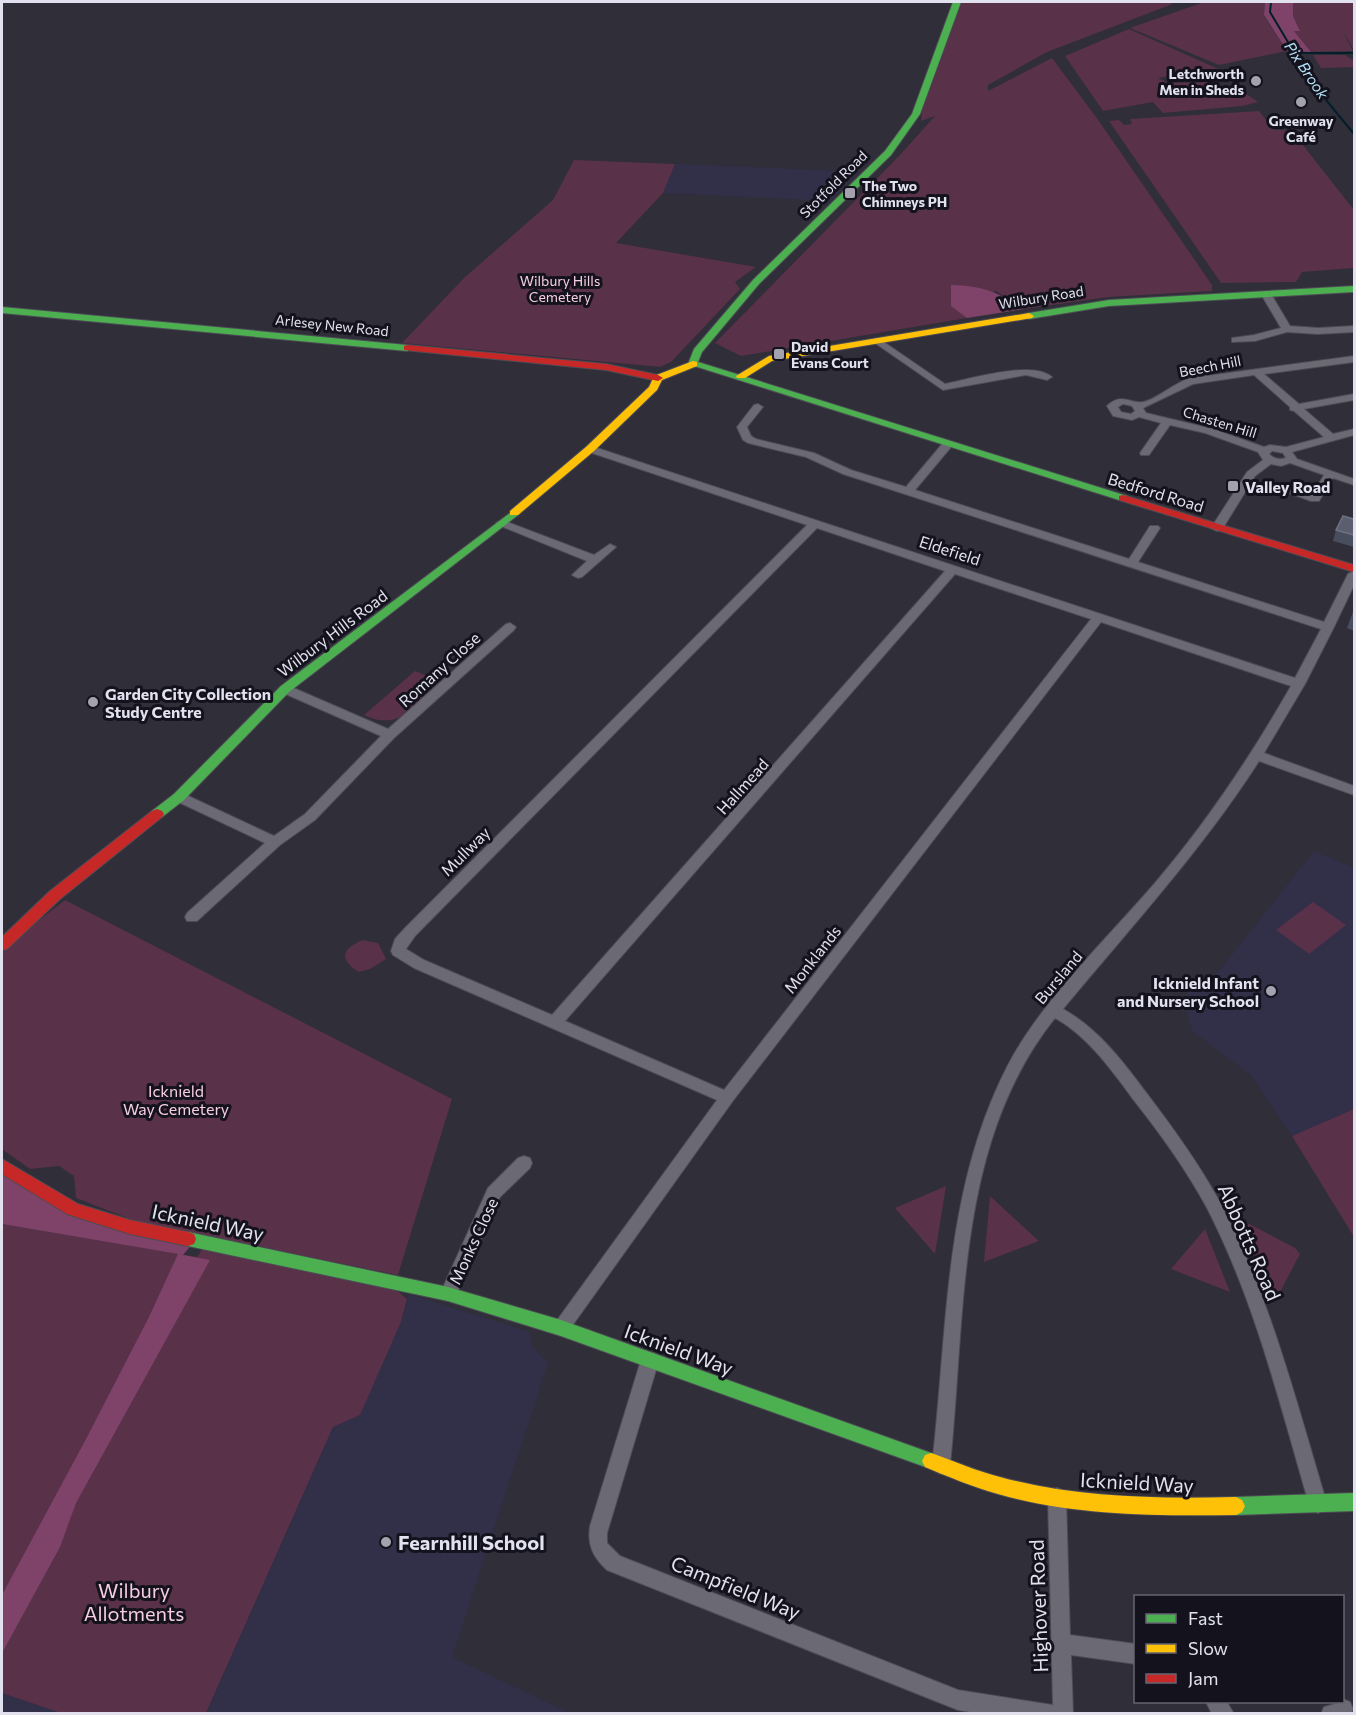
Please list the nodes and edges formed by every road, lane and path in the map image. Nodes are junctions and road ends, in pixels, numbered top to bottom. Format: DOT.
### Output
graph roads {
  1 [pos="957,2"];
  2 [pos="1354,289"];
  3 [pos="1266,294"];
  4 [pos="2,310"];
  5 [pos="1287,329"];
  6 [pos="1354,329"];
  7 [pos="1235,340"];
  8 [pos="878,341"];
  9 [pos="1354,359"];
  10 [pos="693,364"];
  11 [pos="1255,371"];
  12 [pos="741,376"];
  13 [pos="1047,377"];
  14 [pos="658,378"];
  15 [pos="1354,397"];
  16 [pos="758,407"];
  17 [pos="1294,408"];
  18 [pos="1139,410"];
  19 [pos="1167,422"];
  20 [pos="1354,432"];
  21 [pos="1330,437"];
  22 [pos="947,445"];
  23 [pos="590,449"];
  24 [pos="1145,453"];
  25 [pos="1289,455"];
  26 [pos="1267,456"];
  27 [pos="1330,474"];
  28 [pos="1354,482"];
  29 [pos="1288,491"];
  30 [pos="908,492"];
  31 [pos="502,523"];
  32 [pos="815,523"];
  33 [pos="1154,528"];
  34 [pos="1217,528"];
  35 [pos="610,547"];
  36 [pos="595,560"];
  37 [pos="1132,563"];
  38 [pos="953,569"];
  39 [pos="1354,569"];
  40 [pos="1354,574"];
  41 [pos="578,575"];
  42 [pos="1099,617"];
  43 [pos="510,627"];
  44 [pos="1328,627"];
  45 [pos="1299,684"];
  46 [pos="285,689"];
  47 [pos="390,735"];
  48 [pos="1258,756"];
  49 [pos="1354,791"];
  50 [pos="179,797"];
  51 [pos="275,842"];
  52 [pos="192,917"];
  53 [pos="2,945"];
  54 [pos="1053,1010"];
  55 [pos="554,1023"];
  56 [pos="728,1098"];
  57 [pos="524,1163"];
  58 [pos="2,1166"];
  59 [pos="448,1294"];
  60 [pos="561,1328"];
  61 [pos="650,1360"];
  62 [pos="941,1465"];
  63 [pos="1058,1497"];
  64 [pos="1354,1502"];
  65 [pos="1318,1504"];
  66 [pos="1063,1644"];
  67 [pos="1134,1654"];
  68 [pos="1050,1713"];
  69 [pos="1063,1713"];
  1 -- 10 [label="street, Stotfold Road"];
  2 -- 3 [label="street, Wilbury Road"];
  3 -- 5 [label="street"];
  3 -- 8 [label="street, Wilbury Road"];
  4 -- 14 [label="street, Arlesey New Road"];
  5 -- 6 [label="street"];
  5 -- 7 [label="street"];
  8 -- 12 [label="street, Wilbury Road"];
  8 -- 13 [label="street"];
  9 -- 11 [label="street, Beech Hill"];
  10 -- 12 [label="street, Bedford Road"];
  10 -- 14 [label="street, Wilbury Hills Road"];
  11 -- 17 [label="street, Beech Hill"];
  11 -- 18 [label="street, Beech Hill"];
  12 -- 22 [label="street, Bedford Road"];
  14 -- 23 [label="street, Wilbury Hills Road"];
  15 -- 17 [label="street"];
  16 -- 30 [label="street"];
  17 -- 21 [label="street, Beech Hill"];
  18 -- 19 [label="street, Chasten Hill"];
  19 -- 24 [label="street, Chasten Hill"];
  19 -- 26 [label="street, Chasten Hill"];
  20 -- 21 [label="street"];
  21 -- 25 [label="street"];
  22 -- 30 [label="street"];
  22 -- 34 [label="street, Bedford Road"];
  23 -- 31 [label="street, Wilbury Hills Road"];
  23 -- 32 [label="street, Eldefield"];
  25 -- 26 [label="street"];
  25 -- 27 [label="street"];
  26 -- 34 [label="street"];
  27 -- 28 [label="street"];
  27 -- 29 [label="street"];
  30 -- 37 [label="street"];
  31 -- 36 [label="street"];
  31 -- 46 [label="street, Wilbury Hills Road"];
  32 -- 38 [label="street, Eldefield"];
  32 -- 55 [label="street, Mullway"];
  33 -- 37 [label="street"];
  34 -- 39 [label="street, Bedford Road"];
  35 -- 36 [label="street"];
  36 -- 41 [label="street"];
  37 -- 44 [label="street"];
  38 -- 42 [label="street, Eldefield"];
  38 -- 55 [label="street, Hallmead"];
  40 -- 44 [label="street, Bursland"];
  42 -- 45 [label="street, Eldefield"];
  42 -- 56 [label="street, Monklands"];
  43 -- 47 [label="street, Romany Close"];
  44 -- 45 [label="street, Bursland"];
  45 -- 48 [label="street, Bursland"];
  46 -- 47 [label="street"];
  46 -- 50 [label="street, Wilbury Hills Road"];
  47 -- 51 [label="street, Romany Close"];
  48 -- 49 [label="street"];
  48 -- 54 [label="street, Bursland"];
  50 -- 51 [label="street"];
  50 -- 53 [label="street, Wilbury Hills Road"];
  51 -- 52 [label="street, Romany Close"];
  54 -- 62 [label="street, Bursland"];
  54 -- 65 [label="street, Abbotts Road"];
  55 -- 56 [label="street, Mullway"];
  56 -- 60 [label="street, Monklands"];
  57 -- 59 [label="street, Monks Close"];
  58 -- 59 [label="street, Icknield Way"];
  59 -- 60 [label="street, Icknield Way"];
  60 -- 61 [label="street, Icknield Way"];
  61 -- 62 [label="street, Icknield Way"];
  61 -- 68 [label="street, Campfield Way"];
  62 -- 63 [label="street, Icknield Way"];
  63 -- 65 [label="street, Icknield Way"];
  63 -- 66 [label="street, Highover Road"];
  64 -- 65 [label="street, Icknield Way"];
  66 -- 67 [label="street"];
  66 -- 69 [label="street, Highover Road"];
}
